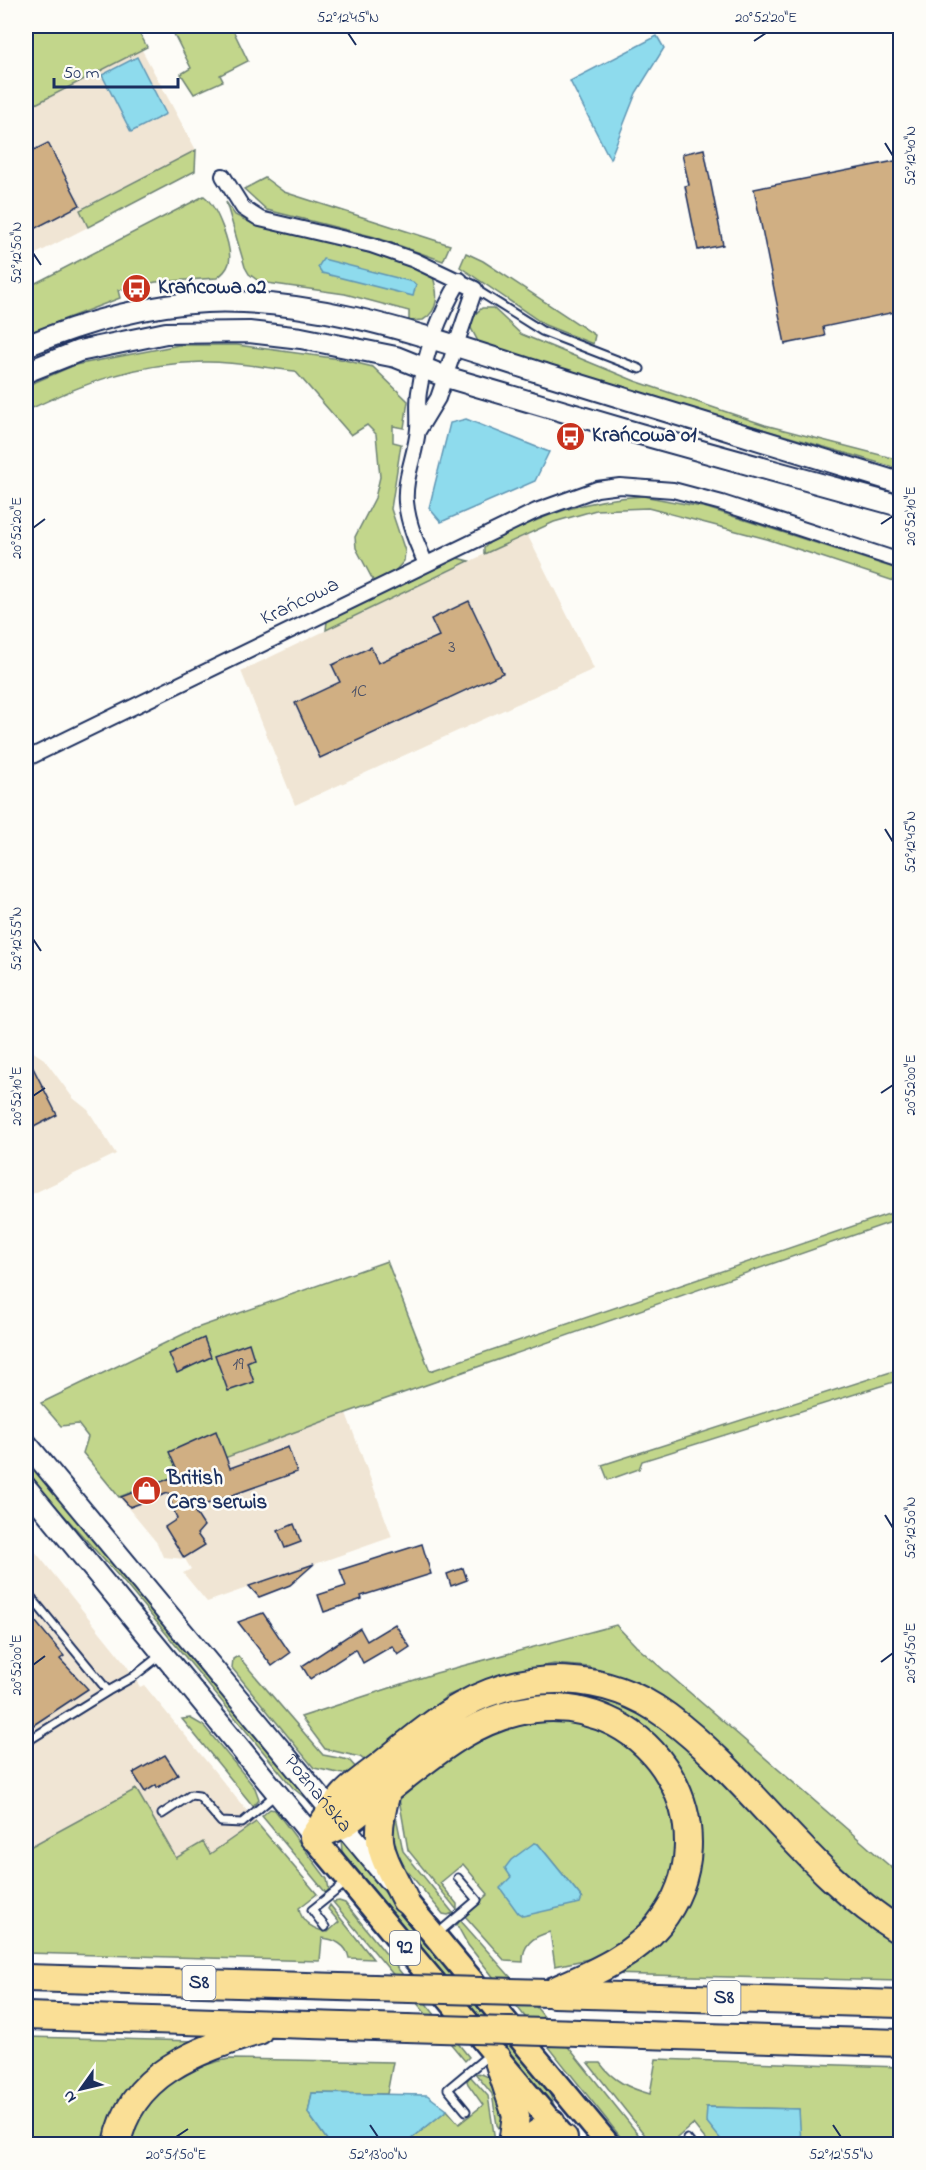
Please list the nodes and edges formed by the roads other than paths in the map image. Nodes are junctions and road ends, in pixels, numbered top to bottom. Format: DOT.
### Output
graph roads {
  1 [pos="223,176"];
  2 [pos="460,280"];
  3 [pos="475,289"];
  4 [pos="433,340"];
  5 [pos="26,346"];
  6 [pos="456,346"];
  7 [pos="425,368"];
  8 [pos="640,369"];
  9 [pos="26,372"];
  10 [pos="446,376"];
  11 [pos="418,431"];
  12 [pos="900,483"];
  13 [pos="900,506"];
  14 [pos="900,561"];
  15 [pos="426,564"];
  16 [pos="26,759"];
  17 [pos="26,1443"];
  18 [pos="26,1487"];
  19 [pos="26,1590"];
  20 [pos="162,1654"];
  21 [pos="108,1691"];
  22 [pos="26,1742"];
  23 [pos="387,1792"];
  24 [pos="276,1794"];
  25 [pos="162,1814"];
  26 [pos="337,1818"];
  27 [pos="313,1837"];
  28 [pos="458,1878"];
  29 [pos="349,1880"];
  30 [pos="405,1900"];
  31 [pos="326,1927"];
  32 [pos="900,1931"];
  33 [pos="435,1936"];
  34 [pos="26,1978"];
  35 [pos="548,1993"];
  36 [pos="900,2004"];
  37 [pos="26,2016"];
  38 [pos="279,2025"];
  39 [pos="900,2043"];
  40 [pos="495,2055"];
  41 [pos="466,2112"];
  42 [pos="581,2112"];
  43 [pos="561,2138"];
  44 [pos="117,2145"];
  45 [pos="512,2145"];
  46 [pos="522,2145"];
  47 [pos="609,2145"];
  1 -- 2 [label="street"];
  2 -- 3 [label="street"];
  2 -- 4 [label="street"];
  3 -- 6 [label="street"];
  3 -- 8 [label="lane"];
  4 -- 5 [label="street"];
  4 -- 6 [label="street"];
  4 -- 7 [label="street"];
  6 -- 10 [label="street"];
  6 -- 12 [label="street"];
  7 -- 9 [label="street"];
  7 -- 10 [label="street"];
  7 -- 11 [label="street"];
  10 -- 11 [label="street"];
  10 -- 13 [label="street"];
  11 -- 15 [label="street"];
  14 -- 15 [label="street, Krańcowa"];
  15 -- 16 [label="street, Krańcowa"];
  17 -- 26 [label="street, Poznańska"];
  18 -- 20 [label="street, Poznańska"];
  19 -- 21 [label="lane"];
  20 -- 21 [label="lane"];
  20 -- 24 [label="street, Poznańska"];
  21 -- 22 [label="lane"];
  23 -- 26 [label="highway"];
  23 -- 30 [label="highway"];
  23 -- 35 [label="highway"];
  24 -- 25 [label="lane"];
  24 -- 27 [label="street, Poznańska"];
  26 -- 27 [label="highway"];
  26 -- 30 [label="street, Poznańska"];
  26 -- 32 [label="highway"];
  27 -- 29 [label="main road, Poznańska / 92"];
  28 -- 33 [label="lane"];
  29 -- 31 [label="lane"];
  29 -- 40 [label="main road, Poznańska / 92"];
  30 -- 33 [label="main road, Poznańska / 92"];
  33 -- 42 [label="main road, Poznańska / 92"];
  34 -- 35 [label="highway, S8, bridge"];
  35 -- 36 [label="highway, S8"];
  37 -- 38 [label="highway, S8"];
  38 -- 39 [label="highway, S8, bridge"];
  38 -- 44 [label="highway"];
  40 -- 41 [label="lane"];
  40 -- 43 [label="main road, Poznańska / 92"];
  40 -- 45 [label="highway"];
  42 -- 43 [label="main road"];
  42 -- 47 [label="main road, Poznańska / 92"];
  43 -- 46 [label="highway"];
}
